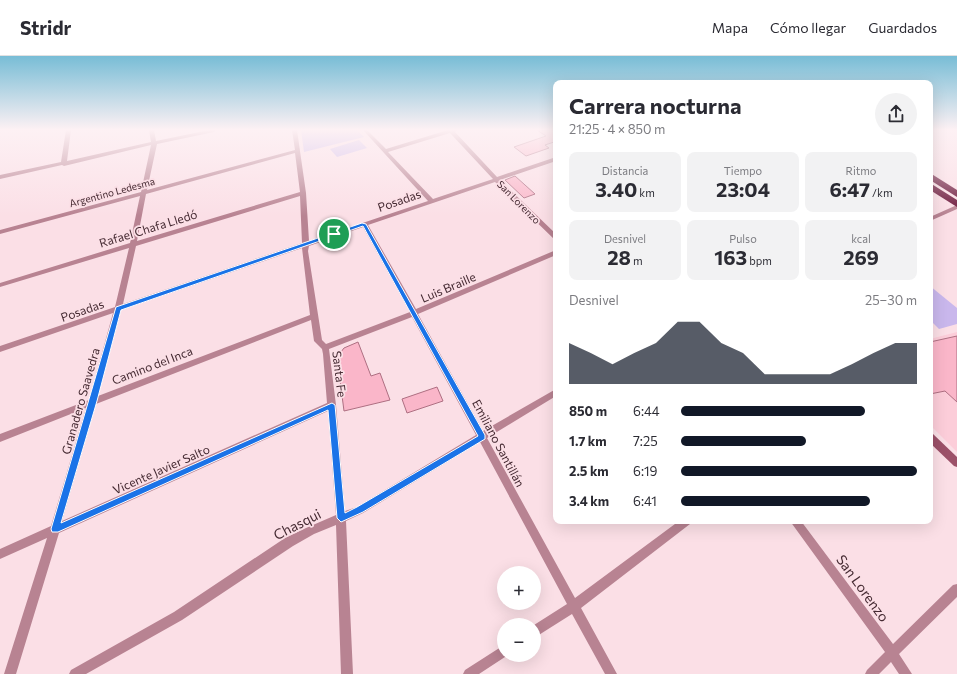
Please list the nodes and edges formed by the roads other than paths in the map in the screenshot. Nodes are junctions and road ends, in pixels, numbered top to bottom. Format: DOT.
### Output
graph roads {
  1 [pos="65,159"];
  2 [pos="87,159"];
  3 [pos="151,159"];
  4 [pos="269,159"];
  5 [pos="299,159"];
  6 [pos="392,159"];
  7 [pos="478,159"];
  8 [pos="553,160"];
  9 [pos="64,164"];
  10 [pos="0,178"];
  11 [pos="933,178"];
  12 [pos="496,179"];
  13 [pos="933,188"];
  14 [pos="144,192"];
  15 [pos="303,193"];
  16 [pos="957,194"];
  17 [pos="432,201"];
  18 [pos="957,204"];
  19 [pos="957,207"];
  20 [pos="933,217"];
  21 [pos="364,224"];
  22 [pos="0,232"];
  23 [pos="553,235"];
  24 [pos="134,244"];
  25 [pos="304,244"];
  26 [pos="553,253"];
  27 [pos="0,285"];
  28 [pos="118,309"];
  29 [pos="414,313"];
  30 [pos="314,316"];
  31 [pos="325,348"];
  32 [pos="0,349"];
  33 [pos="553,394"];
  34 [pos="93,401"];
  35 [pos="332,405"];
  36 [pos="482,437"];
  37 [pos="0,438"];
  38 [pos="933,440"];
  39 [pos="957,463"];
  40 [pos="341,518"];
  41 [pos="683,524"];
  42 [pos="797,524"];
  43 [pos="55,529"];
  44 [pos="0,554"];
  45 [pos="957,589"];
  46 [pos="574,606"];
  47 [pos="541,627"];
  48 [pos="892,653"];
  49 [pos="497,656"];
  50 [pos="10,674"];
  51 [pos="75,674"];
  52 [pos="347,674"];
  53 [pos="469,674"];
  54 [pos="611,674"];
  55 [pos="871,674"];
  56 [pos="906,674"];
  1 -- 9 [label="street"];
  2 -- 9 [label="street"];
  3 -- 14 [label="street, Granadero Saavedra"];
  4 -- 14 [label="street, Argentino Ledesma"];
  5 -- 15 [label="street, Santa Fe"];
  6 -- 17 [label="street"];
  7 -- 12 [label="street, San Lorenzo"];
  8 -- 12 [label="street, Posadas"];
  9 -- 10 [label="street"];
  11 -- 16 [label="highway"];
  12 -- 17 [label="street, Posadas"];
  12 -- 23 [label="street, San Lorenzo"];
  13 -- 18 [label="highway"];
  14 -- 22 [label="street, Argentino Ledesma"];
  14 -- 24 [label="street, Granadero Saavedra"];
  15 -- 24 [label="street, Rafael Chafa Lledó"];
  15 -- 25 [label="street, Santa Fe"];
  17 -- 21 [label="street, Posadas"];
  19 -- 20 [label="street"];
  21 -- 25 [label="street, Posadas"];
  21 -- 29 [label="street, Emiliano Santillán"];
  24 -- 27 [label="street, Rafael Chafa Lledó"];
  24 -- 28 [label="street, Granadero Saavedra"];
  25 -- 28 [label="street, Posadas"];
  25 -- 30 [label="street, Santa Fe"];
  26 -- 29 [label="street, Luis Braille"];
  28 -- 32 [label="street, Posadas"];
  28 -- 34 [label="street, Granadero Saavedra"];
  29 -- 31 [label="street, Luis Braille"];
  29 -- 36 [label="street, Emiliano Santillán"];
  30 -- 31 [label="street, Santa Fe"];
  30 -- 34 [label="street, Camino del Inca"];
  31 -- 35 [label="street, Santa Fe"];
  33 -- 36 [label="street, Chasqui"];
  34 -- 37 [label="street, Camino del Inca"];
  34 -- 43 [label="street, Granadero Saavedra"];
  35 -- 40 [label="street, Santa Fe"];
  35 -- 43 [label="street, Vicente Javier Salto"];
  36 -- 40 [label="street, Chasqui"];
  36 -- 46 [label="street, Emiliano Santillán"];
  38 -- 39 [label="street"];
  40 -- 51 [label="street, Chasqui"];
  40 -- 52 [label="street, Santa Fe"];
  41 -- 46 [label="street"];
  42 -- 48 [label="street, San Lorenzo"];
  43 -- 44 [label="street, Vicente Javier Salto"];
  43 -- 50 [label="street, Granadero Saavedra"];
  45 -- 48 [label="street"];
  46 -- 47 [label="street"];
  46 -- 54 [label="street, Emiliano Santillán"];
  48 -- 55 [label="street"];
  48 -- 56 [label="street, San Lorenzo"];
  49 -- 53 [label="street"];
}
